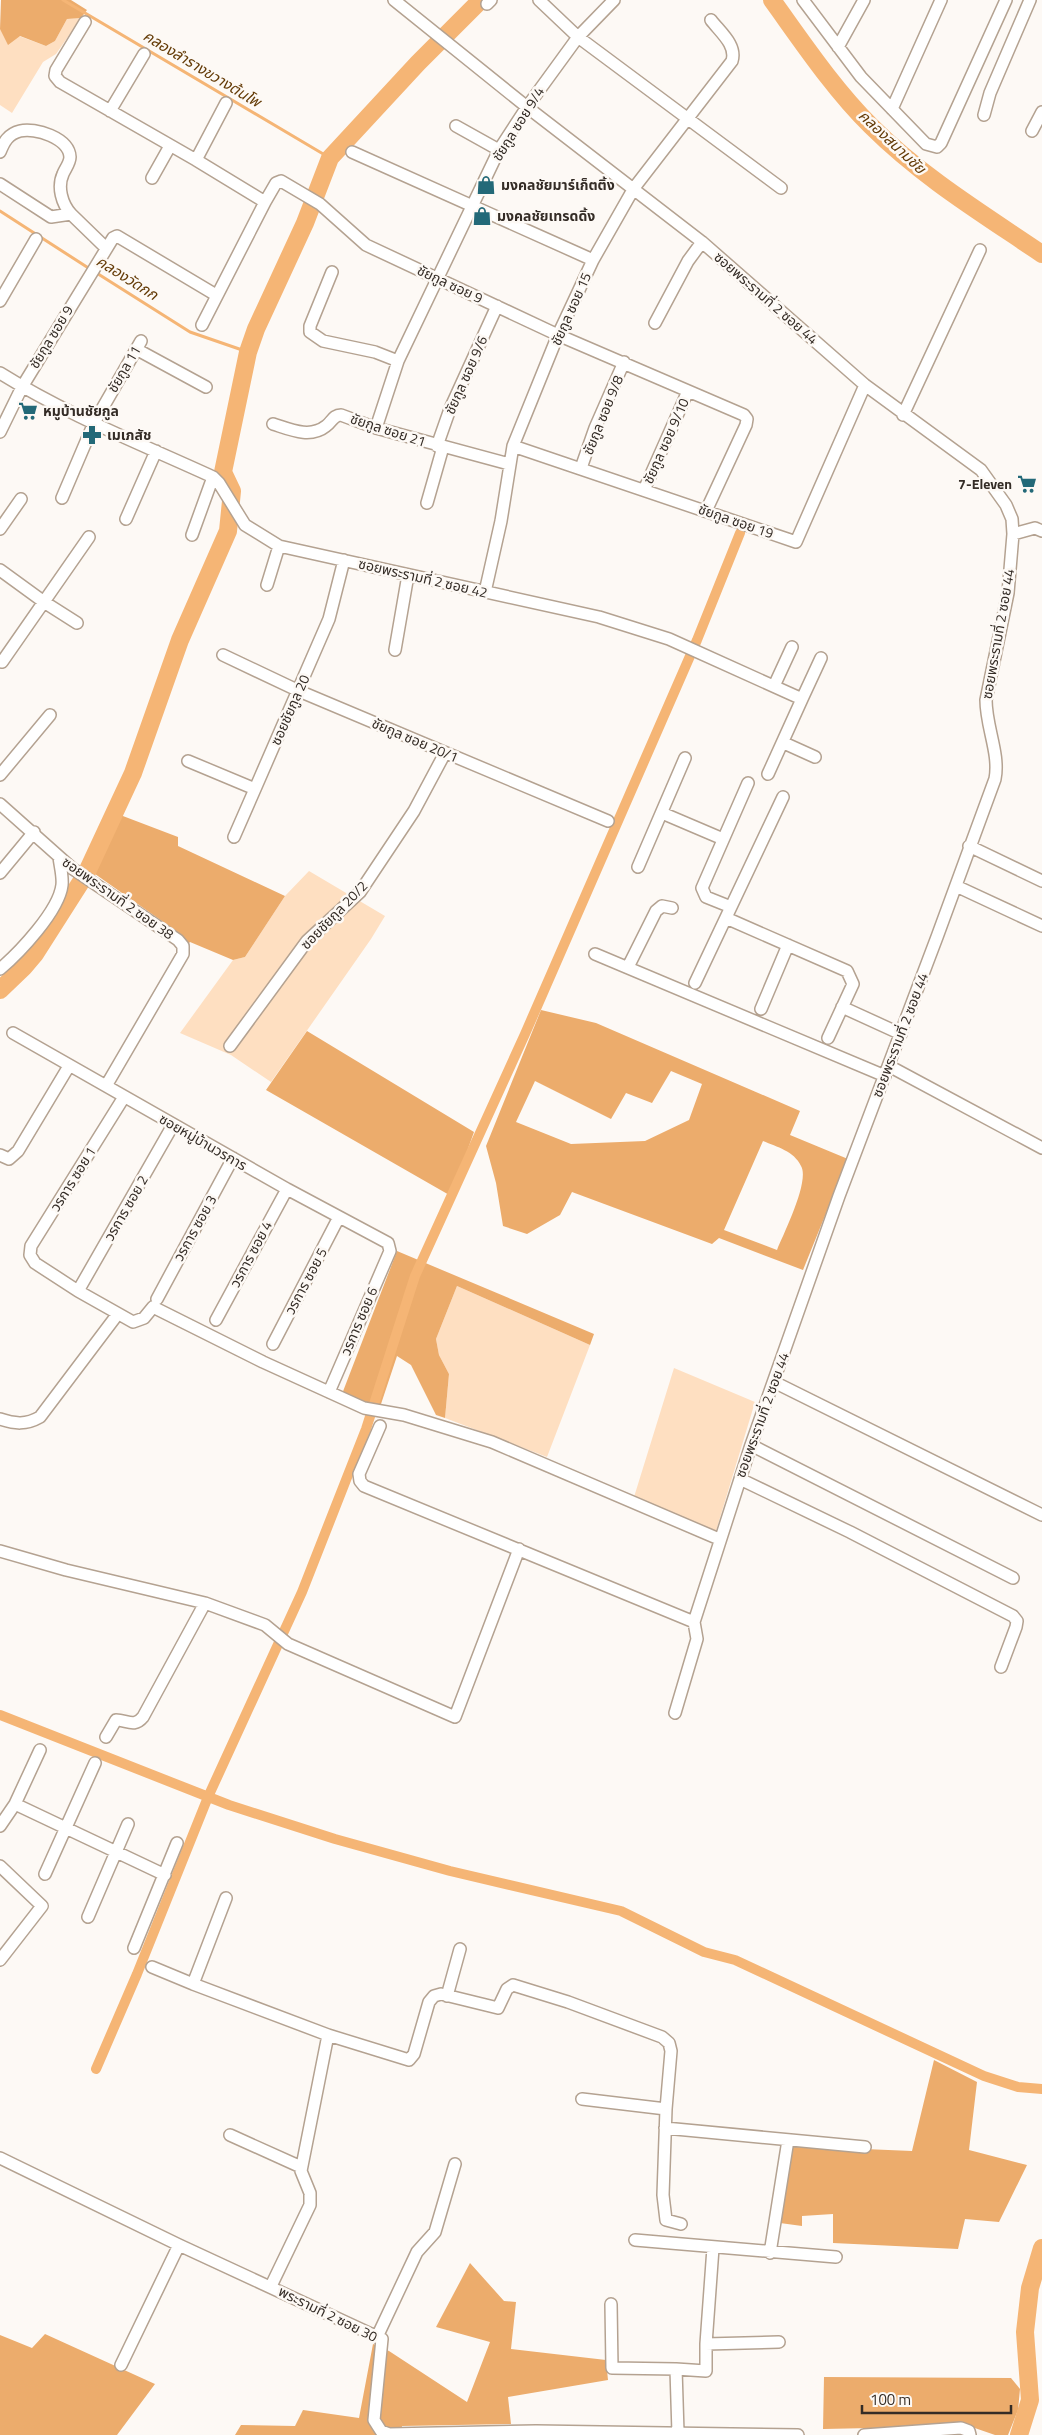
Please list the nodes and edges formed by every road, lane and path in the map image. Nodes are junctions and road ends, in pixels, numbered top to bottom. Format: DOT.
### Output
graph roads {
  1 [pos="394,0"];
  2 [pos="539,0"];
  3 [pos="614,0"];
  4 [pos="803,0"];
  5 [pos="864,0"];
  6 [pos="940,0"];
  7 [pos="1006,0"];
  8 [pos="1030,0"];
  9 [pos="711,20"];
  10 [pos="85,22"];
  11 [pos="578,37"];
  12 [pos="838,47"];
  13 [pos="144,54"];
  14 [pos="226,103"];
  15 [pos="527,107"];
  16 [pos="892,109"];
  17 [pos="110,111"];
  18 [pos="1042,112"];
  19 [pos="984,115"];
  20 [pos="688,118"];
  21 [pos="456,126"];
  22 [pos="1032,131"];
  23 [pos="3,138"];
  24 [pos="170,146"];
  25 [pos="499,150"];
  26 [pos="0,152"];
  27 [pos="352,152"];
  28 [pos="196,160"];
  29 [pos="152,178"];
  30 [pos="0,184"];
  31 [pos="634,188"];
  32 [pos="781,188"];
  33 [pos="265,202"];
  34 [pos="472,206"];
  35 [pos="71,214"];
  36 [pos="36,239"];
  37 [pos="702,242"];
  38 [pos="106,248"];
  39 [pos="980,250"];
  40 [pos="593,260"];
  41 [pos="332,272"];
  42 [pos="438,279"];
  43 [pos="216,295"];
  44 [pos="0,301"];
  45 [pos="497,306"];
  46 [pos="655,323"];
  47 [pos="202,325"];
  48 [pos="558,335"];
  49 [pos="398,361"];
  50 [pos="624,362"];
  51 [pos="0,373"];
  52 [pos="865,385"];
  53 [pos="22,387"];
  54 [pos="206,387"];
  55 [pos="688,391"];
  56 [pos="903,415"];
  57 [pos="94,424"];
  58 [pos="273,424"];
  59 [pos="376,428"];
  60 [pos="0,432"];
  61 [pos="440,446"];
  62 [pos="513,446"];
  63 [pos="156,451"];
  64 [pos="509,464"];
  65 [pos="581,468"];
  66 [pos="213,477"];
  67 [pos="644,490"];
  68 [pos="62,498"];
  69 [pos="21,499"];
  70 [pos="427,502"];
  71 [pos="706,511"];
  72 [pos="126,519"];
  73 [pos="0,529"];
  74 [pos="1042,531"];
  75 [pos="1013,534"];
  76 [pos="192,535"];
  77 [pos="90,537"];
  78 [pos="278,546"];
  79 [pos="344,560"];
  80 [pos="0,570"];
  81 [pos="408,575"];
  82 [pos="267,585"];
  83 [pos="485,592"];
  84 [pos="44,602"];
  85 [pos="77,624"];
  86 [pos="792,647"];
  87 [pos="395,650"];
  88 [pos="223,655"];
  89 [pos="821,658"];
  90 [pos="2,662"];
  91 [pos="774,686"];
  92 [pos="299,691"];
  93 [pos="802,699"];
  94 [pos="50,714"];
  95 [pos="784,743"];
  96 [pos="446,753"];
  97 [pos="815,757"];
  98 [pos="685,758"];
  99 [pos="188,761"];
  100 [pos="768,774"];
  101 [pos="0,775"];
  102 [pos="748,783"];
  103 [pos="255,789"];
  104 [pos="783,796"];
  105 [pos="0,804"];
  106 [pos="662,813"];
  107 [pos="608,821"];
  108 [pos="34,832"];
  109 [pos="234,837"];
  110 [pos="723,839"];
  111 [pos="969,846"];
  112 [pos="59,857"];
  113 [pos="638,867"];
  114 [pos="0,874"];
  115 [pos="1042,882"];
  116 [pos="956,886"];
  117 [pos="672,908"];
  118 [pos="728,913"];
  119 [pos="1042,926"];
  120 [pos="788,945"];
  121 [pos="595,954"];
  122 [pos="628,967"];
  123 [pos="0,969"];
  124 [pos="695,983"];
  125 [pos="842,1007"];
  126 [pos="761,1009"];
  127 [pos="13,1033"];
  128 [pos="901,1034"];
  129 [pos="828,1038"];
  130 [pos="230,1046"];
  131 [pos="69,1066"];
  132 [pos="887,1070"];
  133 [pos="106,1086"];
  134 [pos="124,1097"];
  135 [pos="174,1125"];
  136 [pos="1042,1148"];
  137 [pos="0,1155"];
  138 [pos="233,1158"];
  139 [pos="286,1189"];
  140 [pos="339,1217"];
  141 [pos="390,1251"];
  142 [pos="78,1292"];
  143 [pos="155,1303"];
  144 [pos="117,1315"];
  145 [pos="216,1320"];
  146 [pos="273,1344"];
  147 [pos="774,1382"];
  148 [pos="329,1392"];
  149 [pos="0,1419"];
  150 [pos="380,1426"];
  151 [pos="751,1445"];
  152 [pos="740,1479"];
  153 [pos="1042,1515"];
  154 [pos="720,1539"];
  155 [pos="519,1549"];
  156 [pos="0,1552"];
  157 [pos="1013,1578"];
  158 [pos="205,1603"];
  159 [pos="694,1622"];
  160 [pos="1001,1667"];
  161 [pos="676,1713"];
  162 [pos="106,1737"];
  163 [pos="40,1750"];
  164 [pos="96,1763"];
  165 [pos="15,1804"];
  166 [pos="128,1824"];
  167 [pos="0,1826"];
  168 [pos="66,1829"];
  169 [pos="178,1844"];
  170 [pos="117,1852"];
  171 [pos="0,1866"];
  172 [pos="46,1874"];
  173 [pos="165,1875"];
  174 [pos="226,1898"];
  175 [pos="88,1917"];
  176 [pos="134,1948"];
  177 [pos="460,1949"];
  178 [pos="0,1960"];
  179 [pos="152,1967"];
  180 [pos="193,1984"];
  181 [pos="447,1996"];
  182 [pos="328,2035"];
  183 [pos="582,2099"];
  184 [pos="666,2109"];
  185 [pos="665,2128"];
  186 [pos="230,2135"];
  187 [pos="788,2140"];
  188 [pos="865,2147"];
  189 [pos="0,2158"];
  190 [pos="455,2164"];
  191 [pos="302,2167"];
  192 [pos="681,2224"];
  193 [pos="635,2240"];
  194 [pos="180,2245"];
  195 [pos="713,2248"];
  196 [pos="770,2253"];
  197 [pos="836,2257"];
  198 [pos="271,2286"];
  199 [pos="611,2304"];
  200 [pos="377,2336"];
  201 [pos="778,2342"];
  202 [pos="706,2344"];
  203 [pos="121,2365"];
  204 [pos="676,2369"];
  205 [pos="678,2433"];
  206 [pos="643,2434"];
  207 [pos="704,2434"];
  208 [pos="784,2435"];
  209 [pos="798,2435"];
  210 [pos="864,2435"];
  211 [pos="970,2435"];
  1 -- 15 [label="street, ซอยพระรามที่ 2 ซอย 44"];
  2 -- 11 [label="street"];
  3 -- 11 [label="street, ชัยกูล ซอย 9/4"];
  4 -- 12 [label="street"];
  5 -- 12 [label="street"];
  6 -- 16 [label="street"];
  7 -- 16 [label="street"];
  8 -- 19 [label="street"];
  9 -- 20 [label="street, ชัยกูล ซอย 15"];
  10 -- 17 [label="street"];
  11 -- 15 [label="street, ชัยกูล ซอย 9/4"];
  11 -- 20 [label="street"];
  12 -- 16 [label="street"];
  13 -- 17 [label="street"];
  14 -- 28 [label="street"];
  15 -- 25 [label="street, ชัยกูล ซอย 9/4"];
  15 -- 31 [label="street, ซอยพระรามที่ 2 ซอย 44"];
  17 -- 24 [label="street"];
  18 -- 22 [label="street"];
  20 -- 31 [label="street, ชัยกูล ซอย 15"];
  20 -- 32 [label="street"];
  21 -- 25 [label="street"];
  23 -- 26 [label="street"];
  23 -- 35 [label="street"];
  24 -- 28 [label="street"];
  24 -- 29 [label="street"];
  25 -- 34 [label="street, ชัยกูล ซอย 9/4"];
  27 -- 34 [label="street"];
  28 -- 33 [label="street"];
  30 -- 35 [label="street"];
  31 -- 37 [label="street, ซอยพระรามที่ 2 ซอย 44"];
  31 -- 40 [label="street, ชัยกูล ซอย 15"];
  33 -- 42 [label="street, ชัยกูล ซอย 9"];
  33 -- 43 [label="street, ชัยกูล ซอย 9"];
  34 -- 40 [label="street"];
  34 -- 42 [label="street, ชัยกูล ซอย 9/4"];
  35 -- 38 [label="street"];
  36 -- 44 [label="street"];
  37 -- 46 [label="street"];
  37 -- 52 [label="street, ซอยพระรามที่ 2 ซอย 44"];
  38 -- 43 [label="street"];
  38 -- 53 [label="street, ชัยกูล ซอย 9"];
  39 -- 56 [label="street"];
  40 -- 48 [label="street, ชัยกูล ซอย 15"];
  41 -- 49 [label="street"];
  42 -- 45 [label="street, ชัยกูล ซอย 9"];
  42 -- 49 [label="street, ชัยกูล ซอย 9/4"];
  43 -- 47 [label="street, ชัยกูล ซอย 9"];
  45 -- 48 [label="street, ชัยกูล ซอย 9"];
  45 -- 61 [label="street, ชัยกูล ซอย 9/6"];
  48 -- 50 [label="street, ชัยกูล ซอย 9"];
  48 -- 62 [label="street, ชัยกูล ซอย 15"];
  49 -- 59 [label="street, ชัยกูล ซอย 9/4"];
  50 -- 55 [label="street, ชัยกูล ซอย 9"];
  50 -- 65 [label="street, ชัยกูล ซอย 9/8"];
  51 -- 53 [label="street, ซอยพระรามที่ 2 ซอย 42"];
  52 -- 56 [label="street, ซอยพระรามที่ 2 ซอย 44"];
  52 -- 71 [label="street, ชัยกูล ซอย 19"];
  53 -- 57 [label="street, ซอยพระรามที่ 2 ซอย 42"];
  53 -- 60 [label="street, ชัยกูล ซอย 9"];
  54 -- 57 [label="street, ชัยกูล 11"];
  55 -- 67 [label="street, ชัยกูล ซอย 9/10"];
  55 -- 71 [label="street, ชัยกูล ซอย 9"];
  56 -- 75 [label="street, ซอยพระรามที่ 2 ซอย 44"];
  57 -- 63 [label="street, ซอยพระรามที่ 2 ซอย 42"];
  57 -- 68 [label="street, ชัยกูล 11"];
  58 -- 59 [label="street, ชัยกูล ซอย 21"];
  59 -- 61 [label="street, ชัยกูล ซอย 21"];
  61 -- 64 [label="street, ชัยกูล ซอย 21"];
  61 -- 70 [label="street, ชัยกูล ซอย 9/6"];
  62 -- 64 [label="street, ชัยกูล ซอย 15"];
  62 -- 65 [label="street, ชัยกูล ซอย 19"];
  63 -- 66 [label="street, ซอยพระรามที่ 2 ซอย 42"];
  63 -- 72 [label="street"];
  64 -- 83 [label="street, ชัยกูล ซอย 15"];
  65 -- 67 [label="street, ชัยกูล ซอย 19"];
  66 -- 76 [label="street"];
  66 -- 78 [label="street, ซอยพระรามที่ 2 ซอย 42"];
  67 -- 71 [label="street, ชัยกูล ซอย 19"];
  69 -- 73 [label="street"];
  74 -- 75 [label="street"];
  75 -- 111 [label="street, ซอยพระรามที่ 2 ซอย 44"];
  77 -- 84 [label="street"];
  78 -- 79 [label="street, ซอยพระรามที่ 2 ซอย 42"];
  78 -- 82 [label="street"];
  79 -- 81 [label="street, ซอยพระรามที่ 2 ซอย 42"];
  79 -- 92 [label="street, ซอยชัยกูล 20"];
  80 -- 84 [label="street"];
  81 -- 83 [label="street, ซอยพระรามที่ 2 ซอย 42"];
  81 -- 87 [label="street"];
  83 -- 91 [label="street, ซอยพระรามที่ 2 ซอย 42"];
  84 -- 85 [label="street"];
  84 -- 90 [label="street"];
  86 -- 91 [label="street"];
  88 -- 92 [label="street, ชัยกูล ซอย 20/1"];
  89 -- 93 [label="street"];
  91 -- 93 [label="street, ซอยพระรามที่ 2 ซอย 42"];
  92 -- 96 [label="street, ชัยกูล ซอย 20/1"];
  92 -- 103 [label="street, ซอยชัยกูล 20"];
  93 -- 95 [label="street"];
  94 -- 101 [label="street"];
  95 -- 97 [label="street"];
  95 -- 100 [label="street"];
  96 -- 107 [label="street, ชัยกูล ซอย 20/1"];
  96 -- 130 [label="street, ซอยชัยกูล 20/2"];
  98 -- 106 [label="street"];
  99 -- 103 [label="street"];
  102 -- 110 [label="street"];
  103 -- 109 [label="street, ซอยชัยกูล 20"];
  104 -- 118 [label="street"];
  105 -- 108 [label="street, ซอยพระรามที่ 2 ซอย 38"];
  106 -- 110 [label="street"];
  106 -- 113 [label="street"];
  108 -- 112 [label="street, ซอยพระรามที่ 2 ซอย 38"];
  108 -- 114 [label="street"];
  110 -- 118 [label="street"];
  111 -- 115 [label="street"];
  111 -- 116 [label="street, ซอยพระรามที่ 2 ซอย 44"];
  112 -- 123 [label="street"];
  112 -- 133 [label="street, ซอยพระรามที่ 2 ซอย 38"];
  116 -- 119 [label="street"];
  116 -- 128 [label="street, ซอยพระรามที่ 2 ซอย 44"];
  117 -- 122 [label="street"];
  118 -- 120 [label="street"];
  118 -- 124 [label="street"];
  120 -- 125 [label="street"];
  120 -- 126 [label="street"];
  121 -- 122 [label="street"];
  122 -- 132 [label="street"];
  125 -- 128 [label="street"];
  125 -- 129 [label="street"];
  127 -- 131 [label="street, ซอยหมู่บ้านวรการ"];
  128 -- 132 [label="street, ซอยพระรามที่ 2 ซอย 44"];
  131 -- 133 [label="street, ซอยหมู่บ้านวรการ"];
  131 -- 137 [label="street"];
  132 -- 136 [label="street"];
  132 -- 147 [label="street, ซอยพระรามที่ 2 ซอย 44"];
  133 -- 134 [label="street, ซอยหมู่บ้านวรการ"];
  134 -- 135 [label="street, ซอยหมู่บ้านวรการ"];
  134 -- 142 [label="street, วรการ ซอย 1"];
  135 -- 138 [label="street, ซอยหมู่บ้านวรการ"];
  135 -- 142 [label="street, วรการ ซอย 2"];
  138 -- 139 [label="street, ซอยหมู่บ้านวรการ"];
  138 -- 143 [label="street, วรการ ซอย 3"];
  139 -- 140 [label="street, ซอยหมู่บ้านวรการ"];
  139 -- 145 [label="street, วรการ ซอย 4"];
  140 -- 141 [label="street, ซอยหมู่บ้านวรการ"];
  140 -- 146 [label="street, วรการ ซอย 5"];
  141 -- 148 [label="street, วรการ ซอย 6"];
  142 -- 144 [label="street"];
  143 -- 144 [label="street, วรการ ซอย 3"];
  143 -- 148 [label="street"];
  144 -- 149 [label="street"];
  147 -- 151 [label="street, ซอยพระรามที่ 2 ซอย 44"];
  147 -- 153 [label="street"];
  148 -- 154 [label="street"];
  150 -- 155 [label="street"];
  151 -- 152 [label="street, ซอยพระรามที่ 2 ซอย 44"];
  151 -- 157 [label="street"];
  152 -- 154 [label="street, ซอยพระรามที่ 2 ซอย 44"];
  152 -- 160 [label="street"];
  154 -- 159 [label="street, ซอยพระรามที่ 2 ซอย 44"];
  155 -- 158 [label="street"];
  155 -- 159 [label="street"];
  156 -- 158 [label="street"];
  158 -- 162 [label="street"];
  159 -- 161 [label="street, ซอยพระรามที่ 2 ซอย 44"];
  163 -- 165 [label="street"];
  164 -- 168 [label="street"];
  165 -- 167 [label="street"];
  165 -- 168 [label="street"];
  166 -- 170 [label="street"];
  168 -- 170 [label="street"];
  168 -- 172 [label="street"];
  169 -- 173 [label="street"];
  170 -- 173 [label="street"];
  170 -- 175 [label="street"];
  171 -- 178 [label="street"];
  173 -- 176 [label="street"];
  174 -- 180 [label="street"];
  177 -- 181 [label="street"];
  179 -- 180 [label="street"];
  180 -- 182 [label="street"];
  181 -- 182 [label="street"];
  181 -- 184 [label="street"];
  182 -- 191 [label="street"];
  183 -- 184 [label="street"];
  184 -- 185 [label="street"];
  185 -- 187 [label="street"];
  185 -- 192 [label="street"];
  186 -- 191 [label="street"];
  187 -- 188 [label="street"];
  187 -- 196 [label="street"];
  189 -- 194 [label="street, พระรามที่ 2 ซอย 30"];
  190 -- 200 [label="street"];
  191 -- 198 [label="street"];
  193 -- 195 [label="street"];
  194 -- 198 [label="street, พระรามที่ 2 ซอย 30"];
  194 -- 203 [label="street"];
  195 -- 196 [label="street"];
  195 -- 202 [label="street"];
  196 -- 197 [label="street"];
  198 -- 200 [label="street, พระรามที่ 2 ซอย 30"];
  199 -- 204 [label="street"];
  200 -- 206 [label="street, พระรามที่ 2 ซอย 30"];
  201 -- 202 [label="street"];
  202 -- 204 [label="street"];
  204 -- 205 [label="street"];
  205 -- 206 [label="street, พระรามที่ 2 ซอย 30"];
  205 -- 207 [label="street, พระรามที่ 2 ซอย 30"];
  207 -- 208 [label="street, พระรามที่ 2 ซอย 30"];
  208 -- 209 [label="street, พระรามที่ 2 ซอย 30"];
  210 -- 211 [label="street"];
}
